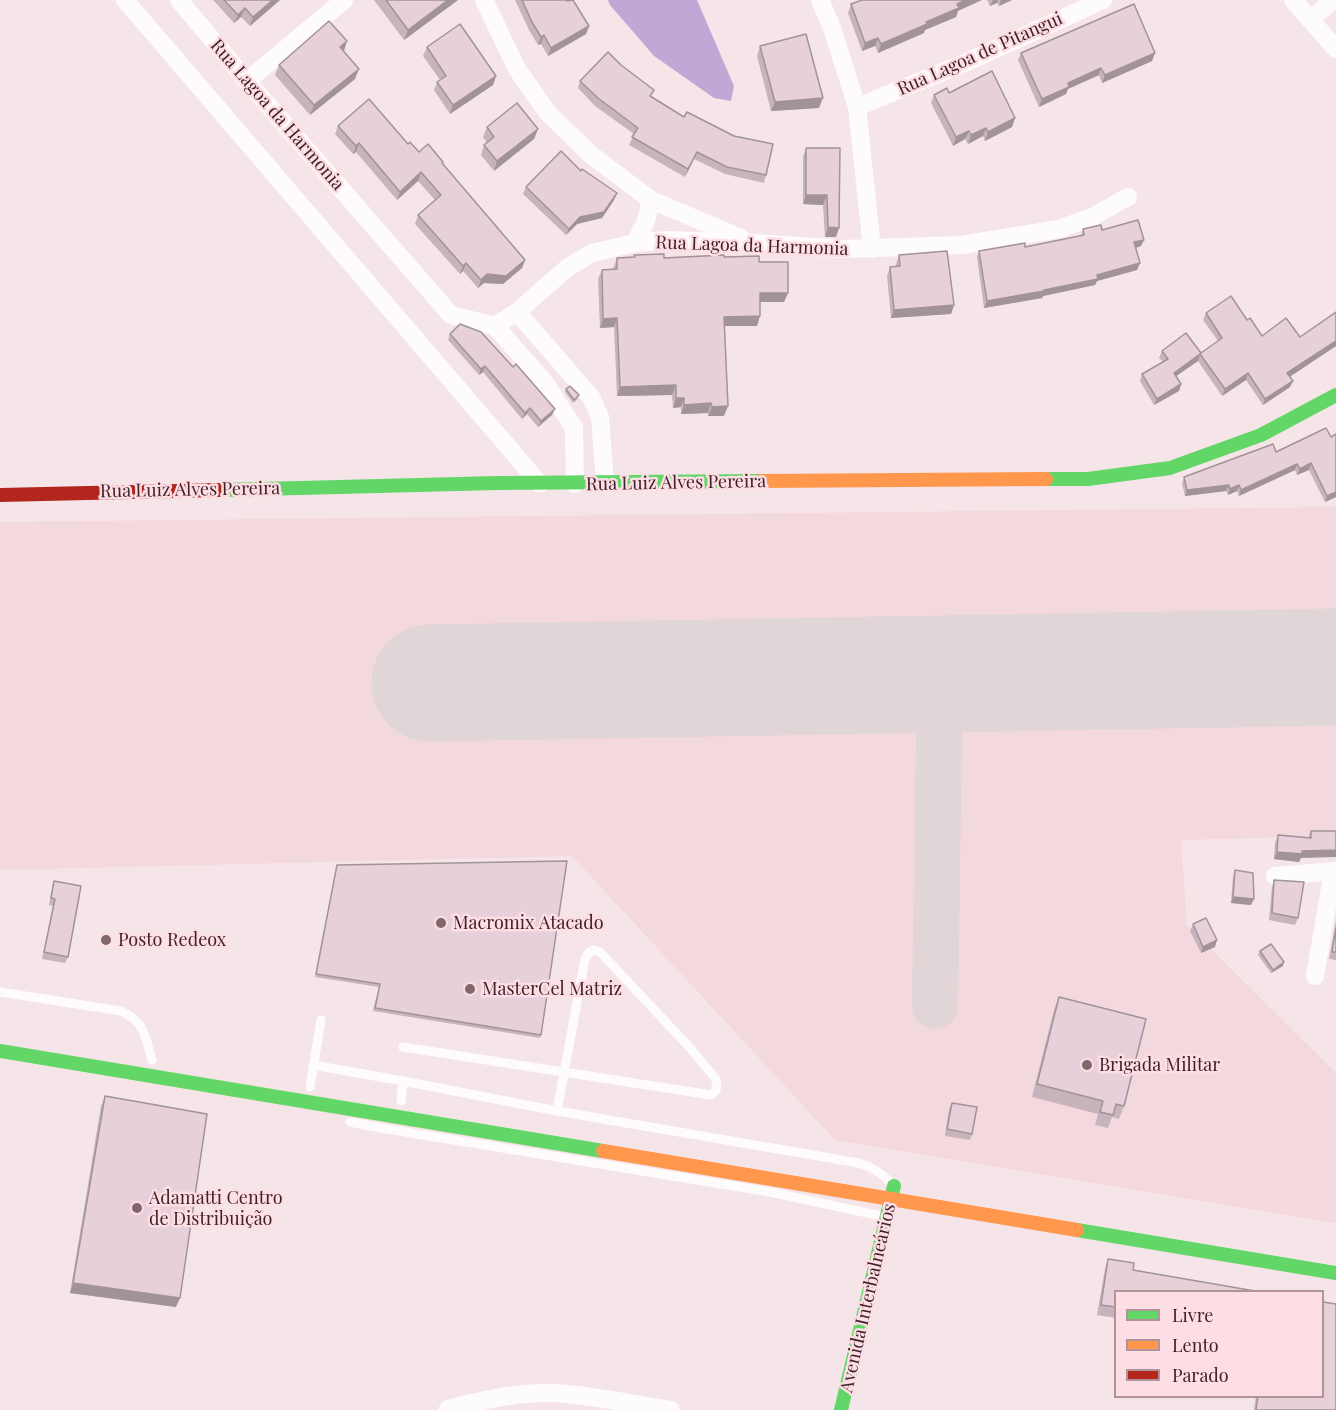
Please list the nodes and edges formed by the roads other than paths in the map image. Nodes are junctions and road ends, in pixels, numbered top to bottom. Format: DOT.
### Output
graph roads {
  1 [pos="125,0"];
  2 [pos="179,0"];
  3 [pos="344,0"];
  4 [pos="484,0"];
  5 [pos="820,0"];
  6 [pos="1103,0"];
  7 [pos="1293,0"];
  8 [pos="1333,0"];
  9 [pos="1310,20"];
  10 [pos="1336,49"];
  11 [pos="247,81"];
  12 [pos="857,107"];
  13 [pos="1128,197"];
  14 [pos="651,200"];
  15 [pos="635,243"];
  16 [pos="753,243"];
  17 [pos="872,249"];
  18 [pos="517,312"];
  19 [pos="495,326"];
  20 [pos="566,368"];
  21 [pos="546,384"];
  22 [pos="1334,400"];
  23 [pos="600,417"];
  24 [pos="574,428"];
  25 [pos="540,484"];
  26 [pos="575,484"];
  27 [pos="605,484"];
  28 [pos="0,495"];
  29 [pos="1334,871"];
  30 [pos="1275,876"];
  31 [pos="1315,976"];
  32 [pos="0,992"];
  33 [pos="321,1020"];
  34 [pos="403,1047"];
  35 [pos="0,1051"];
  36 [pos="152,1060"];
  37 [pos="312,1065"];
  38 [pos="564,1073"];
  39 [pos="403,1081"];
  40 [pos="310,1087"];
  41 [pos="227,1088"];
  42 [pos="402,1102"];
  43 [pos="557,1111"];
  44 [pos="306,1112"];
  45 [pos="338,1119"];
  46 [pos="864,1179"];
  47 [pos="893,1192"];
  48 [pos="964,1197"];
  49 [pos="887,1217"];
  50 [pos="1336,1273"];
  51 [pos="448,1409"];
  52 [pos="671,1410"];
  53 [pos="841,1410"];
  1 -- 25 [label="street"];
  2 -- 11 [label="street, Rua Lagoa da Harmonia"];
  3 -- 11 [label="street"];
  4 -- 14 [label="street"];
  5 -- 12 [label="street"];
  6 -- 12 [label="street, Rua Lagoa de Pitangui"];
  7 -- 9 [label="street"];
  8 -- 9 [label="street"];
  9 -- 10 [label="street"];
  11 -- 19 [label="street, Rua Lagoa da Harmonia"];
  12 -- 17 [label="street"];
  13 -- 17 [label="street, Rua Lagoa da Harmonia"];
  14 -- 15 [label="street"];
  14 -- 16 [label="street"];
  15 -- 16 [label="street, Rua Lagoa da Harmonia"];
  15 -- 18 [label="street, Rua Lagoa da Harmonia"];
  16 -- 17 [label="street, Rua Lagoa da Harmonia"];
  18 -- 19 [label="street, Rua Lagoa da Harmonia"];
  18 -- 20 [label="street"];
  19 -- 21 [label="street"];
  20 -- 21 [label="street"];
  20 -- 23 [label="street"];
  21 -- 24 [label="street"];
  22 -- 27 [label="street, Rua Luiz Alves Pereira"];
  23 -- 24 [label="street"];
  23 -- 27 [label="street"];
  24 -- 26 [label="street"];
  25 -- 26 [label="street, Rua Luiz Alves Pereira"];
  25 -- 28 [label="street, Rua Luiz Alves Pereira"];
  26 -- 27 [label="street, Rua Luiz Alves Pereira"];
  29 -- 30 [label="street"];
  29 -- 31 [label="street"];
  32 -- 36 [label="lane"];
  33 -- 37 [label="lane"];
  34 -- 38 [label="lane"];
  35 -- 41 [label="street"];
  37 -- 39 [label="lane"];
  37 -- 40 [label="lane"];
  38 -- 38 [label="lane"];
  38 -- 43 [label="lane"];
  39 -- 42 [label="lane"];
  39 -- 43 [label="lane"];
  41 -- 44 [label="lane"];
  41 -- 47 [label="street"];
  43 -- 47 [label="lane"];
  45 -- 49 [label="lane"];
  46 -- 47 [label="street"];
  47 -- 48 [label="street"];
  47 -- 49 [label="street, Avenida Interbalneários"];
  47 -- 50 [label="street"];
  49 -- 53 [label="street, Avenida Interbalneários"];
  51 -- 52 [label="street"];
}
